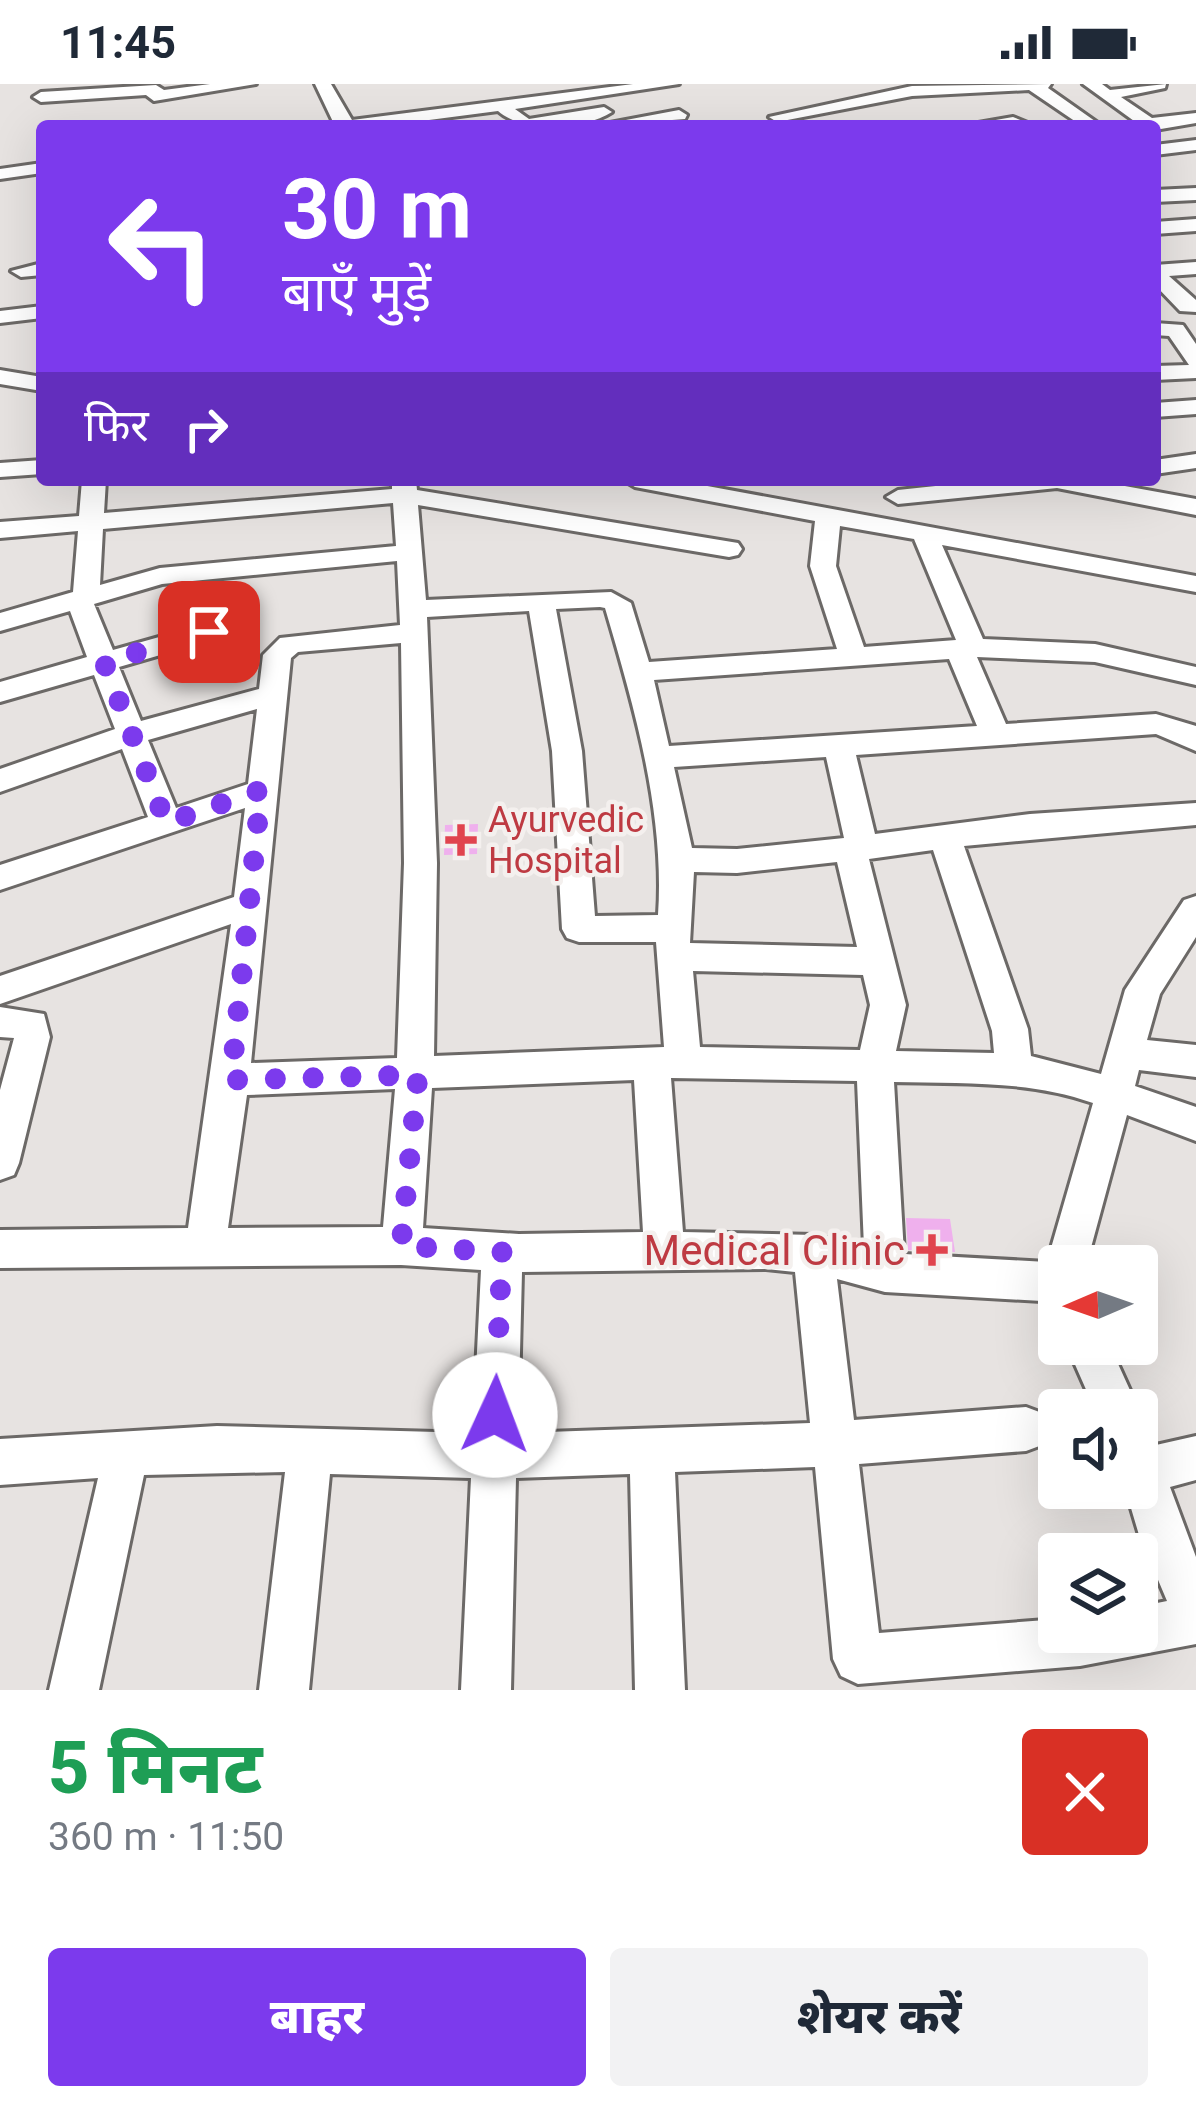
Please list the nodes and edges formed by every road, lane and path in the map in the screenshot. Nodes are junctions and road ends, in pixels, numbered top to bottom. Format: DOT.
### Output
graph roads {
  1 [pos="248,84"];
  2 [pos="349,84"];
  3 [pos="671,84"];
  4 [pos="1043,84"];
  5 [pos="1091,84"];
  6 [pos="1034,85"];
  7 [pos="1158,85"];
  8 [pos="324,86"];
  9 [pos="650,87"];
  10 [pos="156,90"];
  11 [pos="1178,92"];
  12 [pos="1108,95"];
  13 [pos="41,97"];
  14 [pos="560,100"];
  15 [pos="808,102"];
  16 [pos="617,109"];
  17 [pos="93,112"];
  18 [pos="777,117"];
  19 [pos="1196,118"];
  20 [pos="342,120"];
  21 [pos="395,120"];
  22 [pos="468,120"];
  23 [pos="518,120"];
  24 [pos="529,120"];
  25 [pos="683,120"];
  26 [pos="828,120"];
  27 [pos="1085,120"];
  28 [pos="1143,120"];
  29 [pos="1161,124"];
  30 [pos="1161,131"];
  31 [pos="1190,146"];
  32 [pos="36,172"];
  33 [pos="0,177"];
  34 [pos="1196,194"];
  35 [pos="1161,196"];
  36 [pos="1196,225"];
  37 [pos="1161,228"];
  38 [pos="1196,268"];
  39 [pos="1161,271"];
  40 [pos="1161,279"];
  41 [pos="1196,306"];
  42 [pos="36,313"];
  43 [pos="0,316"];
  44 [pos="1161,329"];
  45 [pos="1195,360"];
  46 [pos="36,364"];
  47 [pos="1161,371"];
  48 [pos="0,373"];
  49 [pos="36,382"];
  50 [pos="1196,407"];
  51 [pos="1161,410"];
  52 [pos="1196,461"];
  53 [pos="1161,466"];
  54 [pos="36,467"];
  55 [pos="0,470"];
  56 [pos="93,486"];
  57 [pos="665,486"];
  58 [pos="802,486"];
  59 [pos="936,486"];
  60 [pos="1091,486"];
  61 [pos="405,488"];
  62 [pos="894,488"];
  63 [pos="1196,507"];
  64 [pos="821,517"];
  65 [pos="88,523"];
  66 [pos="0,530"];
  67 [pos="922,535"];
  68 [pos="729,549"];
  69 [pos="410,552"];
  70 [pos="1196,584"];
  71 [pos="83,598"];
  72 [pos="541,603"];
  73 [pos="415,621"];
  74 [pos="0,622"];
  75 [pos="209,632"];
  76 [pos="966,649"];
  77 [pos="853,656"];
  78 [pos="104,662"];
  79 [pos="638,672"];
  80 [pos="1196,676"];
  81 [pos="0,692"];
  82 [pos="274,694"];
  83 [pos="129,735"];
  84 [pos="996,735"];
  85 [pos="1196,741"];
  86 [pos="839,746"];
  87 [pos="656,758"];
  88 [pos="0,782"];
  89 [pos="261,790"];
  90 [pos="1196,814"];
  91 [pos="166,823"];
  92 [pos="945,837"];
  93 [pos="856,848"];
  94 [pos="678,860"];
  95 [pos="0,878"];
  96 [pos="248,905"];
  97 [pos="1196,909"];
  98 [pos="674,942"];
  99 [pos="878,961"];
  100 [pos="0,990"];
  101 [pos="0,1022"];
  102 [pos="1127,1053"];
  103 [pos="1196,1060"];
  104 [pos="667,1063"];
  105 [pos="875,1064"];
  106 [pos="1014,1069"];
  107 [pos="418,1075"];
  108 [pos="231,1080"];
  109 [pos="1116,1095"];
  110 [pos="1196,1124"];
  111 [pos="0,1163"];
  112 [pos="1072,1245"];
  113 [pos="401,1246"];
  114 [pos="205,1248"];
  115 [pos="0,1249"];
  116 [pos="664,1251"];
  117 [pos="502,1252"];
  118 [pos="814,1254"];
  119 [pos="885,1272"];
  120 [pos="1038,1281"];
  121 [pos="1026,1429"];
  122 [pos="835,1444"];
  123 [pos="310,1450"];
  124 [pos="652,1450"];
  125 [pos="126,1454"];
  126 [pos="493,1456"];
  127 [pos="1196,1457"];
  128 [pos="1158,1460"];
  129 [pos="0,1462"];
  130 [pos="1155,1509"];
  131 [pos="1196,1615"];
  132 [pos="1158,1625"];
  133 [pos="1038,1645"];
  134 [pos="74,1690"];
  135 [pos="284,1690"];
  136 [pos="486,1690"];
  137 [pos="660,1690"];
  1 -- 10 [label="street"];
  2 -- 8 [label="street"];
  3 -- 9 [label="street"];
  4 -- 6 [label="street"];
  5 -- 12 [label="street"];
  6 -- 15 [label="street"];
  6 -- 27 [label="street"];
  7 -- 11 [label="street"];
  7 -- 12 [label="street"];
  8 -- 20 [label="street"];
  9 -- 14 [label="street"];
  9 -- 25 [label="street"];
  10 -- 13 [label="street"];
  10 -- 17 [label="street"];
  12 -- 28 [label="street"];
  14 -- 16 [label="street"];
  14 -- 21 [label="street"];
  14 -- 24 [label="street"];
  15 -- 18 [label="street"];
  15 -- 26 [label="street"];
  19 -- 29 [label="street"];
  22 -- 23 [label="street"];
  30 -- 31 [label="street"];
  32 -- 33 [label="street"];
  34 -- 35 [label="street"];
  36 -- 37 [label="street"];
  38 -- 39 [label="street"];
  40 -- 41 [label="street"];
  42 -- 43 [label="street"];
  44 -- 45 [label="street"];
  45 -- 47 [label="street"];
  46 -- 48 [label="street"];
  48 -- 49 [label="street"];
  50 -- 51 [label="street"];
  52 -- 53 [label="street"];
  54 -- 55 [label="street"];
  56 -- 65 [label="street"];
  57 -- 64 [label="street"];
  58 -- 64 [label="street"];
  59 -- 62 [label="street"];
  60 -- 63 [label="street"];
  61 -- 65 [label="street"];
  61 -- 68 [label="street"];
  61 -- 69 [label="street"];
  62 -- 67 [label="street"];
  64 -- 67 [label="street"];
  64 -- 77 [label="street"];
  65 -- 66 [label="street"];
  65 -- 71 [label="street"];
  67 -- 70 [label="street"];
  67 -- 76 [label="street"];
  69 -- 71 [label="street"];
  69 -- 73 [label="street"];
  71 -- 74 [label="street"];
  71 -- 78 [label="street"];
  72 -- 73 [label="street"];
  72 -- 79 [label="street"];
  72 -- 98 [label="street"];
  73 -- 82 [label="street"];
  73 -- 107 [label="street"];
  75 -- 78 [label="street"];
  76 -- 77 [label="street"];
  76 -- 80 [label="street"];
  76 -- 84 [label="street"];
  77 -- 79 [label="street"];
  78 -- 81 [label="street"];
  78 -- 83 [label="street"];
  79 -- 87 [label="street"];
  82 -- 83 [label="street"];
  82 -- 89 [label="street"];
  83 -- 88 [label="street"];
  83 -- 91 [label="street"];
  84 -- 85 [label="street"];
  84 -- 86 [label="street"];
  86 -- 87 [label="street"];
  86 -- 93 [label="street"];
  87 -- 94 [label="street"];
  89 -- 91 [label="street"];
  89 -- 96 [label="street"];
  90 -- 92 [label="street"];
  91 -- 95 [label="street"];
  92 -- 93 [label="street"];
  92 -- 106 [label="street"];
  93 -- 94 [label="street"];
  93 -- 99 [label="street"];
  94 -- 98 [label="street"];
  96 -- 100 [label="street"];
  96 -- 108 [label="street"];
  97 -- 102 [label="street"];
  98 -- 99 [label="street"];
  98 -- 104 [label="street"];
  99 -- 105 [label="street"];
  101 -- 111 [label="street"];
  102 -- 103 [label="street"];
  102 -- 109 [label="street"];
  104 -- 105 [label="street"];
  104 -- 107 [label="street"];
  104 -- 116 [label="street"];
  105 -- 106 [label="street"];
  105 -- 119 [label="street"];
  106 -- 109 [label="street"];
  107 -- 108 [label="street"];
  107 -- 113 [label="street"];
  108 -- 114 [label="street"];
  109 -- 110 [label="street"];
  109 -- 112 [label="street"];
  113 -- 114 [label="street"];
  113 -- 117 [label="street"];
  114 -- 115 [label="street"];
  116 -- 117 [label="street"];
  116 -- 118 [label="street"];
  117 -- 126 [label="street"];
  118 -- 119 [label="street"];
  118 -- 122 [label="street"];
  119 -- 120 [label="street"];
  121 -- 122 [label="street"];
  122 -- 124 [label="street"];
  122 -- 133 [label="street"];
  123 -- 125 [label="street"];
  123 -- 126 [label="street"];
  123 -- 135 [label="street"];
  124 -- 126 [label="street"];
  124 -- 137 [label="street"];
  125 -- 129 [label="street"];
  125 -- 134 [label="street"];
  126 -- 136 [label="street"];
  127 -- 128 [label="street"];
  130 -- 131 [label="street"];
  131 -- 132 [label="street"];
}
